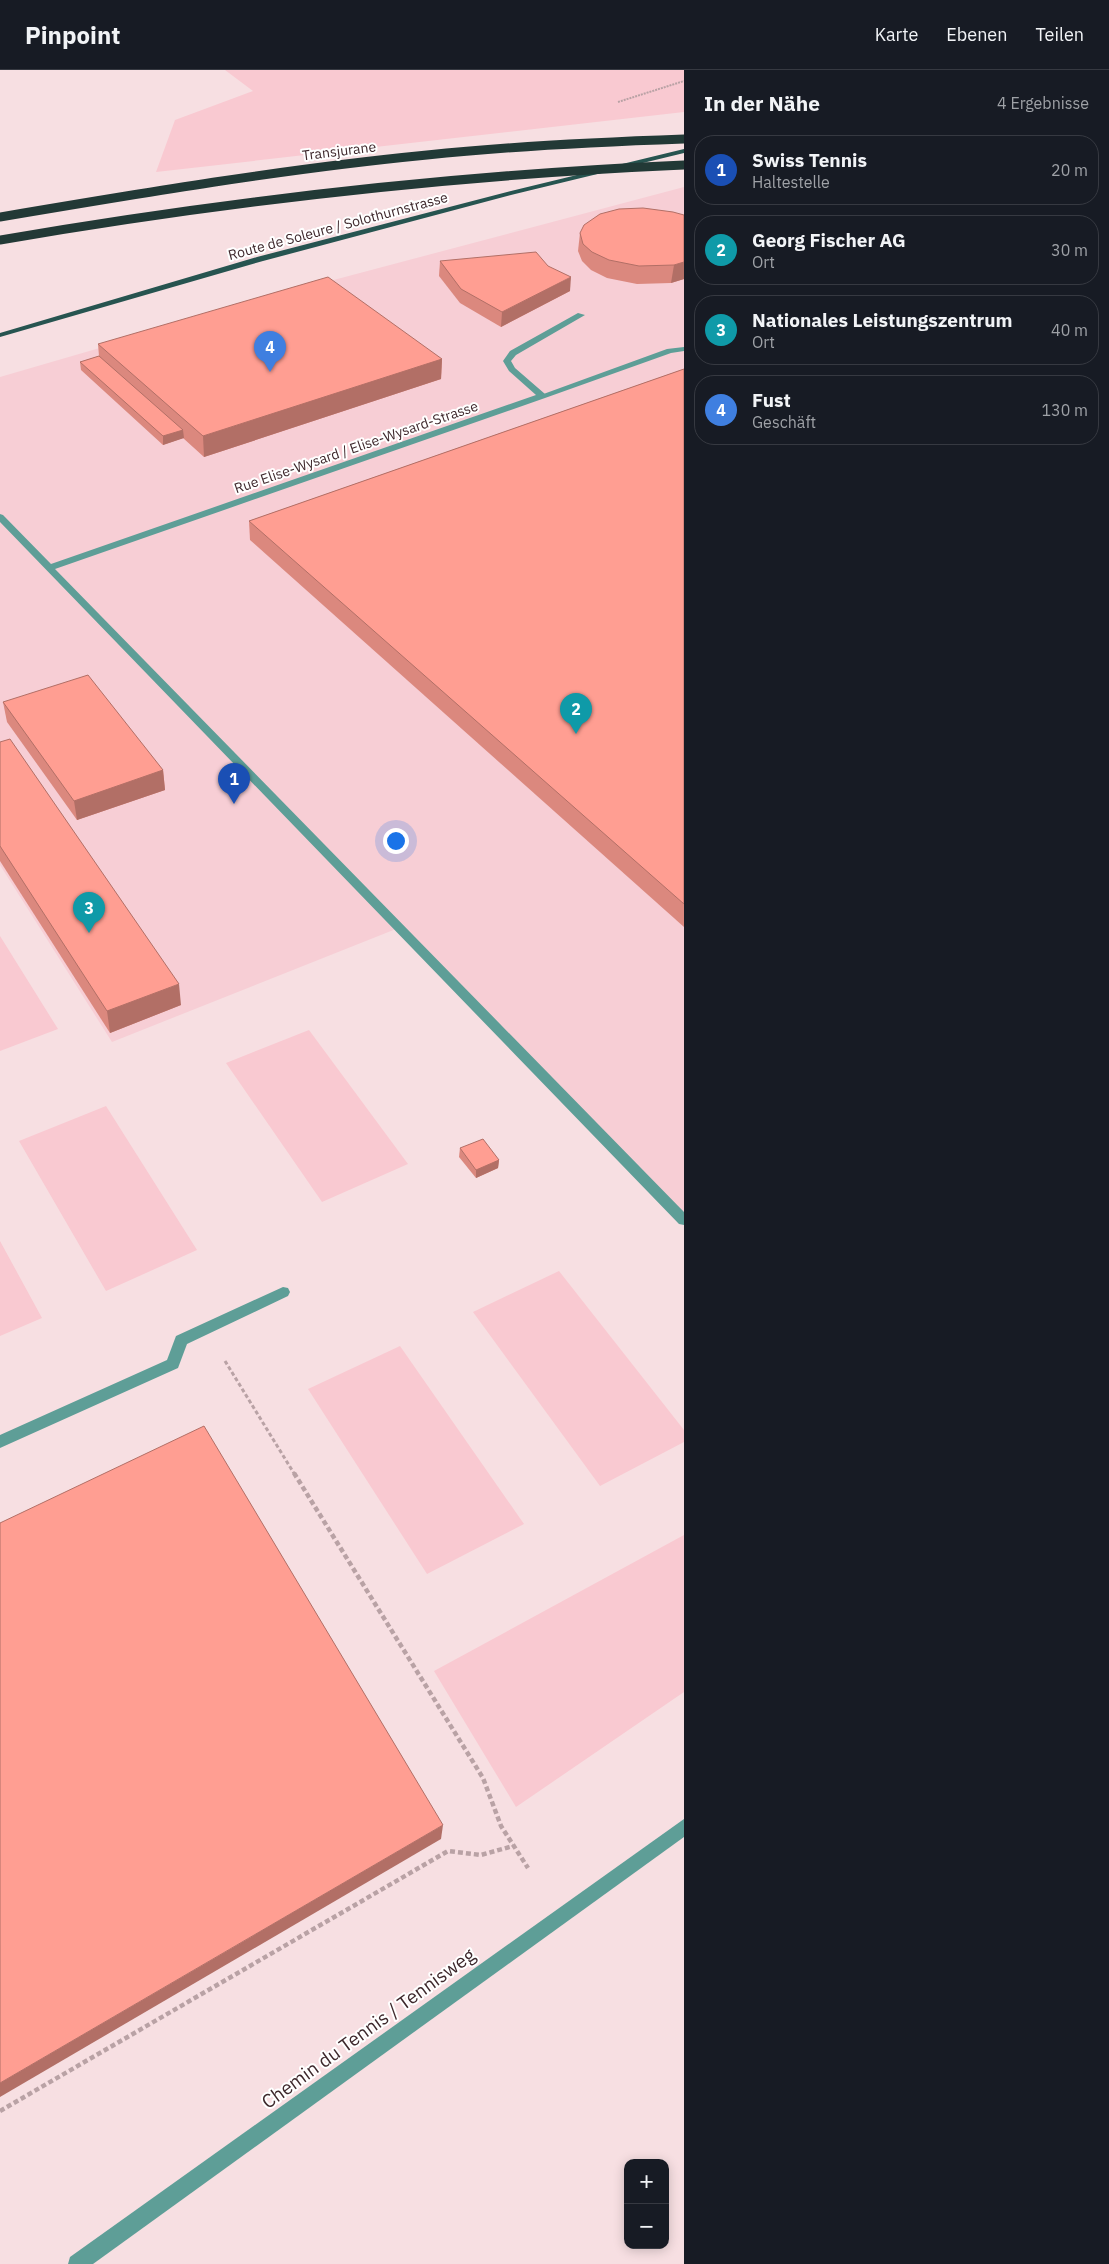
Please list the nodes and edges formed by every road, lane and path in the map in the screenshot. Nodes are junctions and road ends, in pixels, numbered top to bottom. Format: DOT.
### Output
graph roads {
  1 [pos="684,139"];
  2 [pos="684,151"];
  3 [pos="684,165"];
  4 [pos="0,217"];
  5 [pos="0,240"];
  6 [pos="581,314"];
  7 [pos="0,335"];
  8 [pos="684,349"];
  9 [pos="542,396"];
  10 [pos="0,517"];
  11 [pos="48,568"];
  12 [pos="684,1220"];
  13 [pos="283,1292"];
  14 [pos="173,1364"];
  15 [pos="0,1442"];
  16 [pos="684,1827"];
  17 [pos="513,1846"];
  18 [pos="528,1868"];
  19 [pos="0,2111"];
  20 [pos="77,2264"];
  1 -- 4 [label="highway, Transjurane, bridge"];
  2 -- 7 [label="main road, Route de Soleure / Solothurnstrasse"];
  3 -- 5 [label="highway, bridge"];
  6 -- 9 [label="street"];
  8 -- 9 [label="street, Rue Elise-Wysard / Elise-Wysard-Strasse"];
  9 -- 11 [label="street, Rue Elise-Wysard / Elise-Wysard-Strasse"];
  10 -- 11 [label="street"];
  11 -- 12 [label="street"];
  13 -- 14 [label="street"];
  14 -- 15 [label="street"];
  14 -- 17 [label="path"];
  16 -- 20 [label="street, Chemin du Tennis / Tennisweg"];
  17 -- 18 [label="path"];
  17 -- 19 [label="path"];
}
